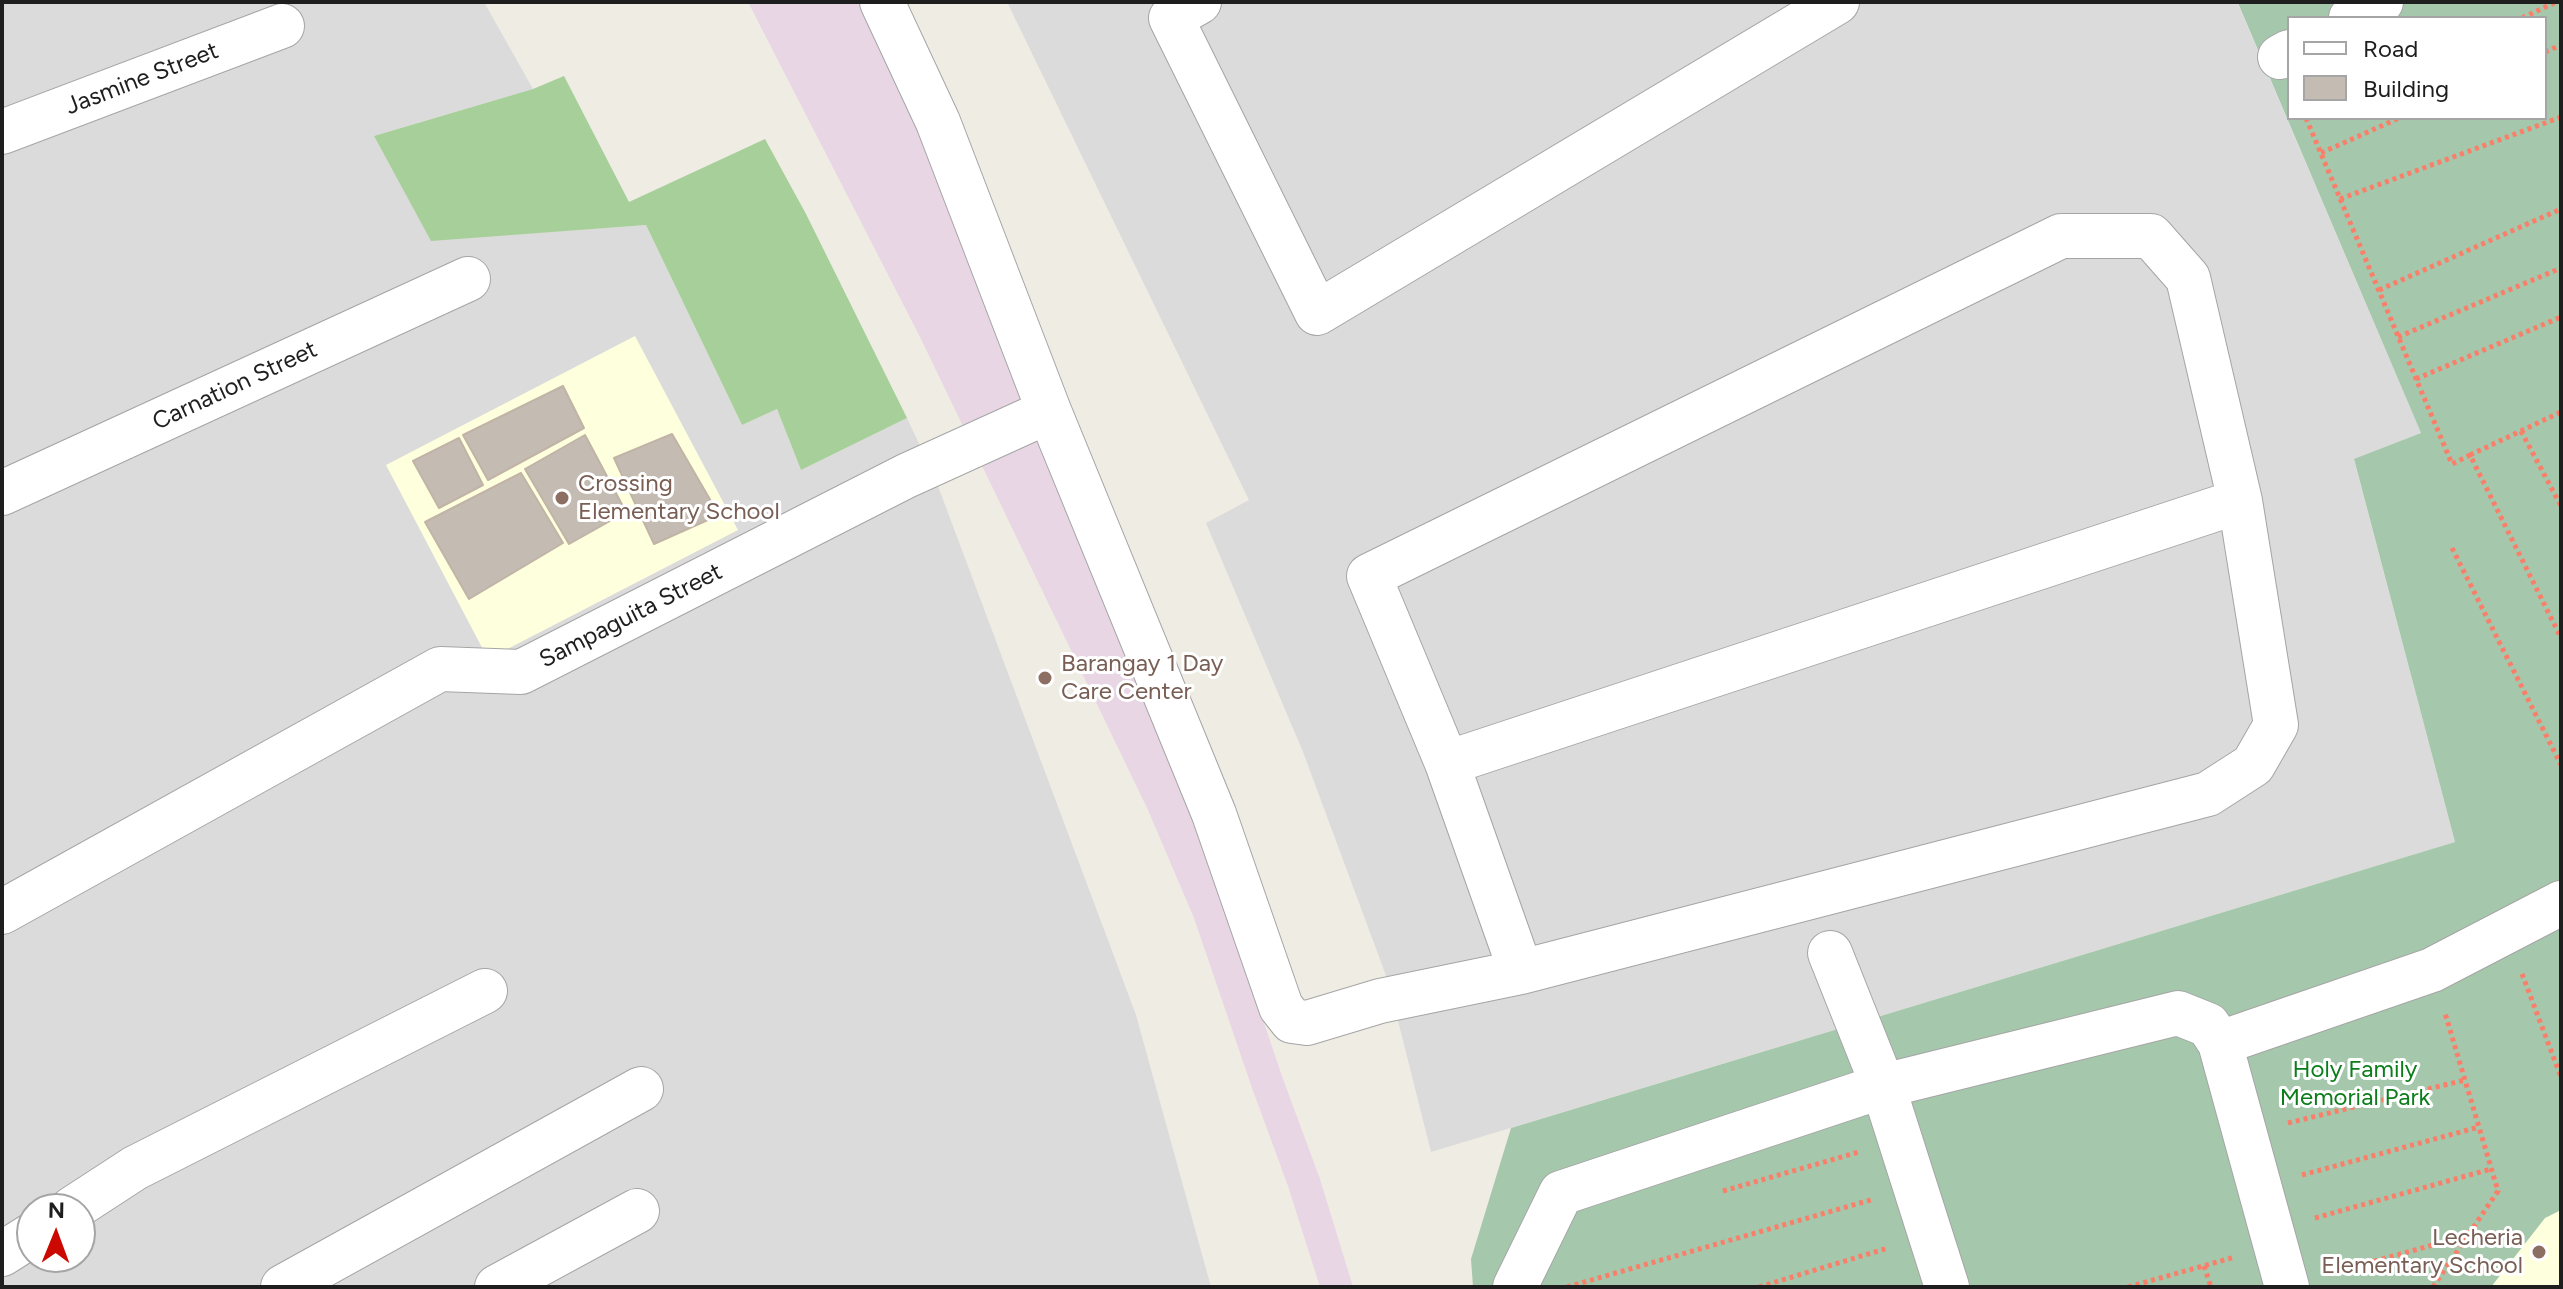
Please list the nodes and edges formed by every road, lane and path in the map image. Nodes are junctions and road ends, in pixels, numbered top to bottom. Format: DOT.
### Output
graph roads {
  1 [pos="882,2"];
  2 [pos="1199,2"];
  3 [pos="1837,2"];
  4 [pos="2381,2"];
  5 [pos="2556,2"];
  6 [pos="2355,16"];
  7 [pos="2526,16"];
  8 [pos="282,26"];
  9 [pos="2561,117"];
  10 [pos="2308,120"];
  11 [pos="2395,120"];
  12 [pos="2,132"];
  13 [pos="2321,153"];
  14 [pos="2340,199"];
  15 [pos="2561,209"];
  16 [pos="2561,268"];
  17 [pos="468,279"];
  18 [pos="2379,290"];
  19 [pos="2561,317"];
  20 [pos="2398,337"];
  21 [pos="2416,379"];
  22 [pos="1049,411"];
  23 [pos="2561,412"];
  24 [pos="2521,431"];
  25 [pos="2470,455"];
  26 [pos="2,493"];
  27 [pos="2240,501"];
  28 [pos="2561,506"];
  29 [pos="2452,548"];
  30 [pos="2561,638"];
  31 [pos="1447,763"];
  32 [pos="2561,765"];
  33 [pos="2561,903"];
  34 [pos="2,912"];
  35 [pos="2506,932"];
  36 [pos="1830,953"];
  37 [pos="2432,970"];
  38 [pos="1521,972"];
  39 [pos="485,991"];
  40 [pos="2220,1043"];
  41 [pos="2561,1077"];
  42 [pos="2465,1080"];
  43 [pos="1883,1086"];
  44 [pos="641,1089"];
  45 [pos="2479,1127"];
  46 [pos="2244,1133"];
  47 [pos="2491,1169"];
  48 [pos="1916,1187"];
  49 [pos="2259,1187"];
  50 [pos="96,1193"];
  51 [pos="637,1211"];
  52 [pos="1931,1235"];
  53 [pos="2470,1235"];
  54 [pos="2280,1262"];
  55 [pos="2204,1266"];
  56 [pos="283,1287"];
  57 [pos="497,1287"];
  58 [pos="1515,1287"];
  59 [pos="1567,1287"];
  60 [pos="1759,1287"];
  61 [pos="1947,1287"];
  62 [pos="2128,1287"];
  63 [pos="2211,1287"];
  64 [pos="2433,1287"];
  1 -- 22 [label="street"];
  2 -- 3 [label="street"];
  4 -- 6 [label="street"];
  5 -- 7 [label="path"];
  8 -- 12 [label="street, Jasmine Street"];
  9 -- 14 [label="path"];
  10 -- 13 [label="path"];
  11 -- 13 [label="path"];
  13 -- 14 [label="path"];
  14 -- 18 [label="path"];
  15 -- 18 [label="path"];
  16 -- 20 [label="path"];
  17 -- 26 [label="street, Carnation Street"];
  18 -- 20 [label="path"];
  19 -- 21 [label="path"];
  20 -- 21 [label="path"];
  21 -- 25 [label="path"];
  22 -- 34 [label="street, Sampaguita Street"];
  22 -- 38 [label="street"];
  23 -- 24 [label="path"];
  24 -- 25 [label="path"];
  24 -- 28 [label="path"];
  25 -- 30 [label="path"];
  27 -- 31 [label="street"];
  27 -- 31 [label="street"];
  27 -- 38 [label="street"];
  29 -- 32 [label="path"];
  31 -- 38 [label="street"];
  33 -- 35 [label="street"];
  35 -- 37 [label="street"];
  35 -- 41 [label="path"];
  36 -- 43 [label="street"];
  37 -- 40 [label="street"];
  37 -- 42 [label="path"];
  39 -- 50 [label="street"];
  40 -- 43 [label="street"];
  40 -- 46 [label="street"];
  42 -- 45 [label="path"];
  42 -- 46 [label="path"];
  43 -- 48 [label="street"];
  43 -- 58 [label="street"];
  44 -- 56 [label="street"];
  45 -- 47 [label="path"];
  45 -- 49 [label="path"];
  46 -- 49 [label="street"];
  47 -- 53 [label="path"];
  47 -- 54 [label="path"];
  48 -- 52 [label="street"];
  48 -- 59 [label="path"];
  49 -- 54 [label="street"];
  51 -- 57 [label="street"];
  52 -- 60 [label="path"];
  52 -- 61 [label="street"];
  53 -- 54 [label="path"];
  53 -- 64 [label="path"];
  54 -- 55 [label="path"];
  55 -- 62 [label="path"];
  55 -- 63 [label="path"];
}
